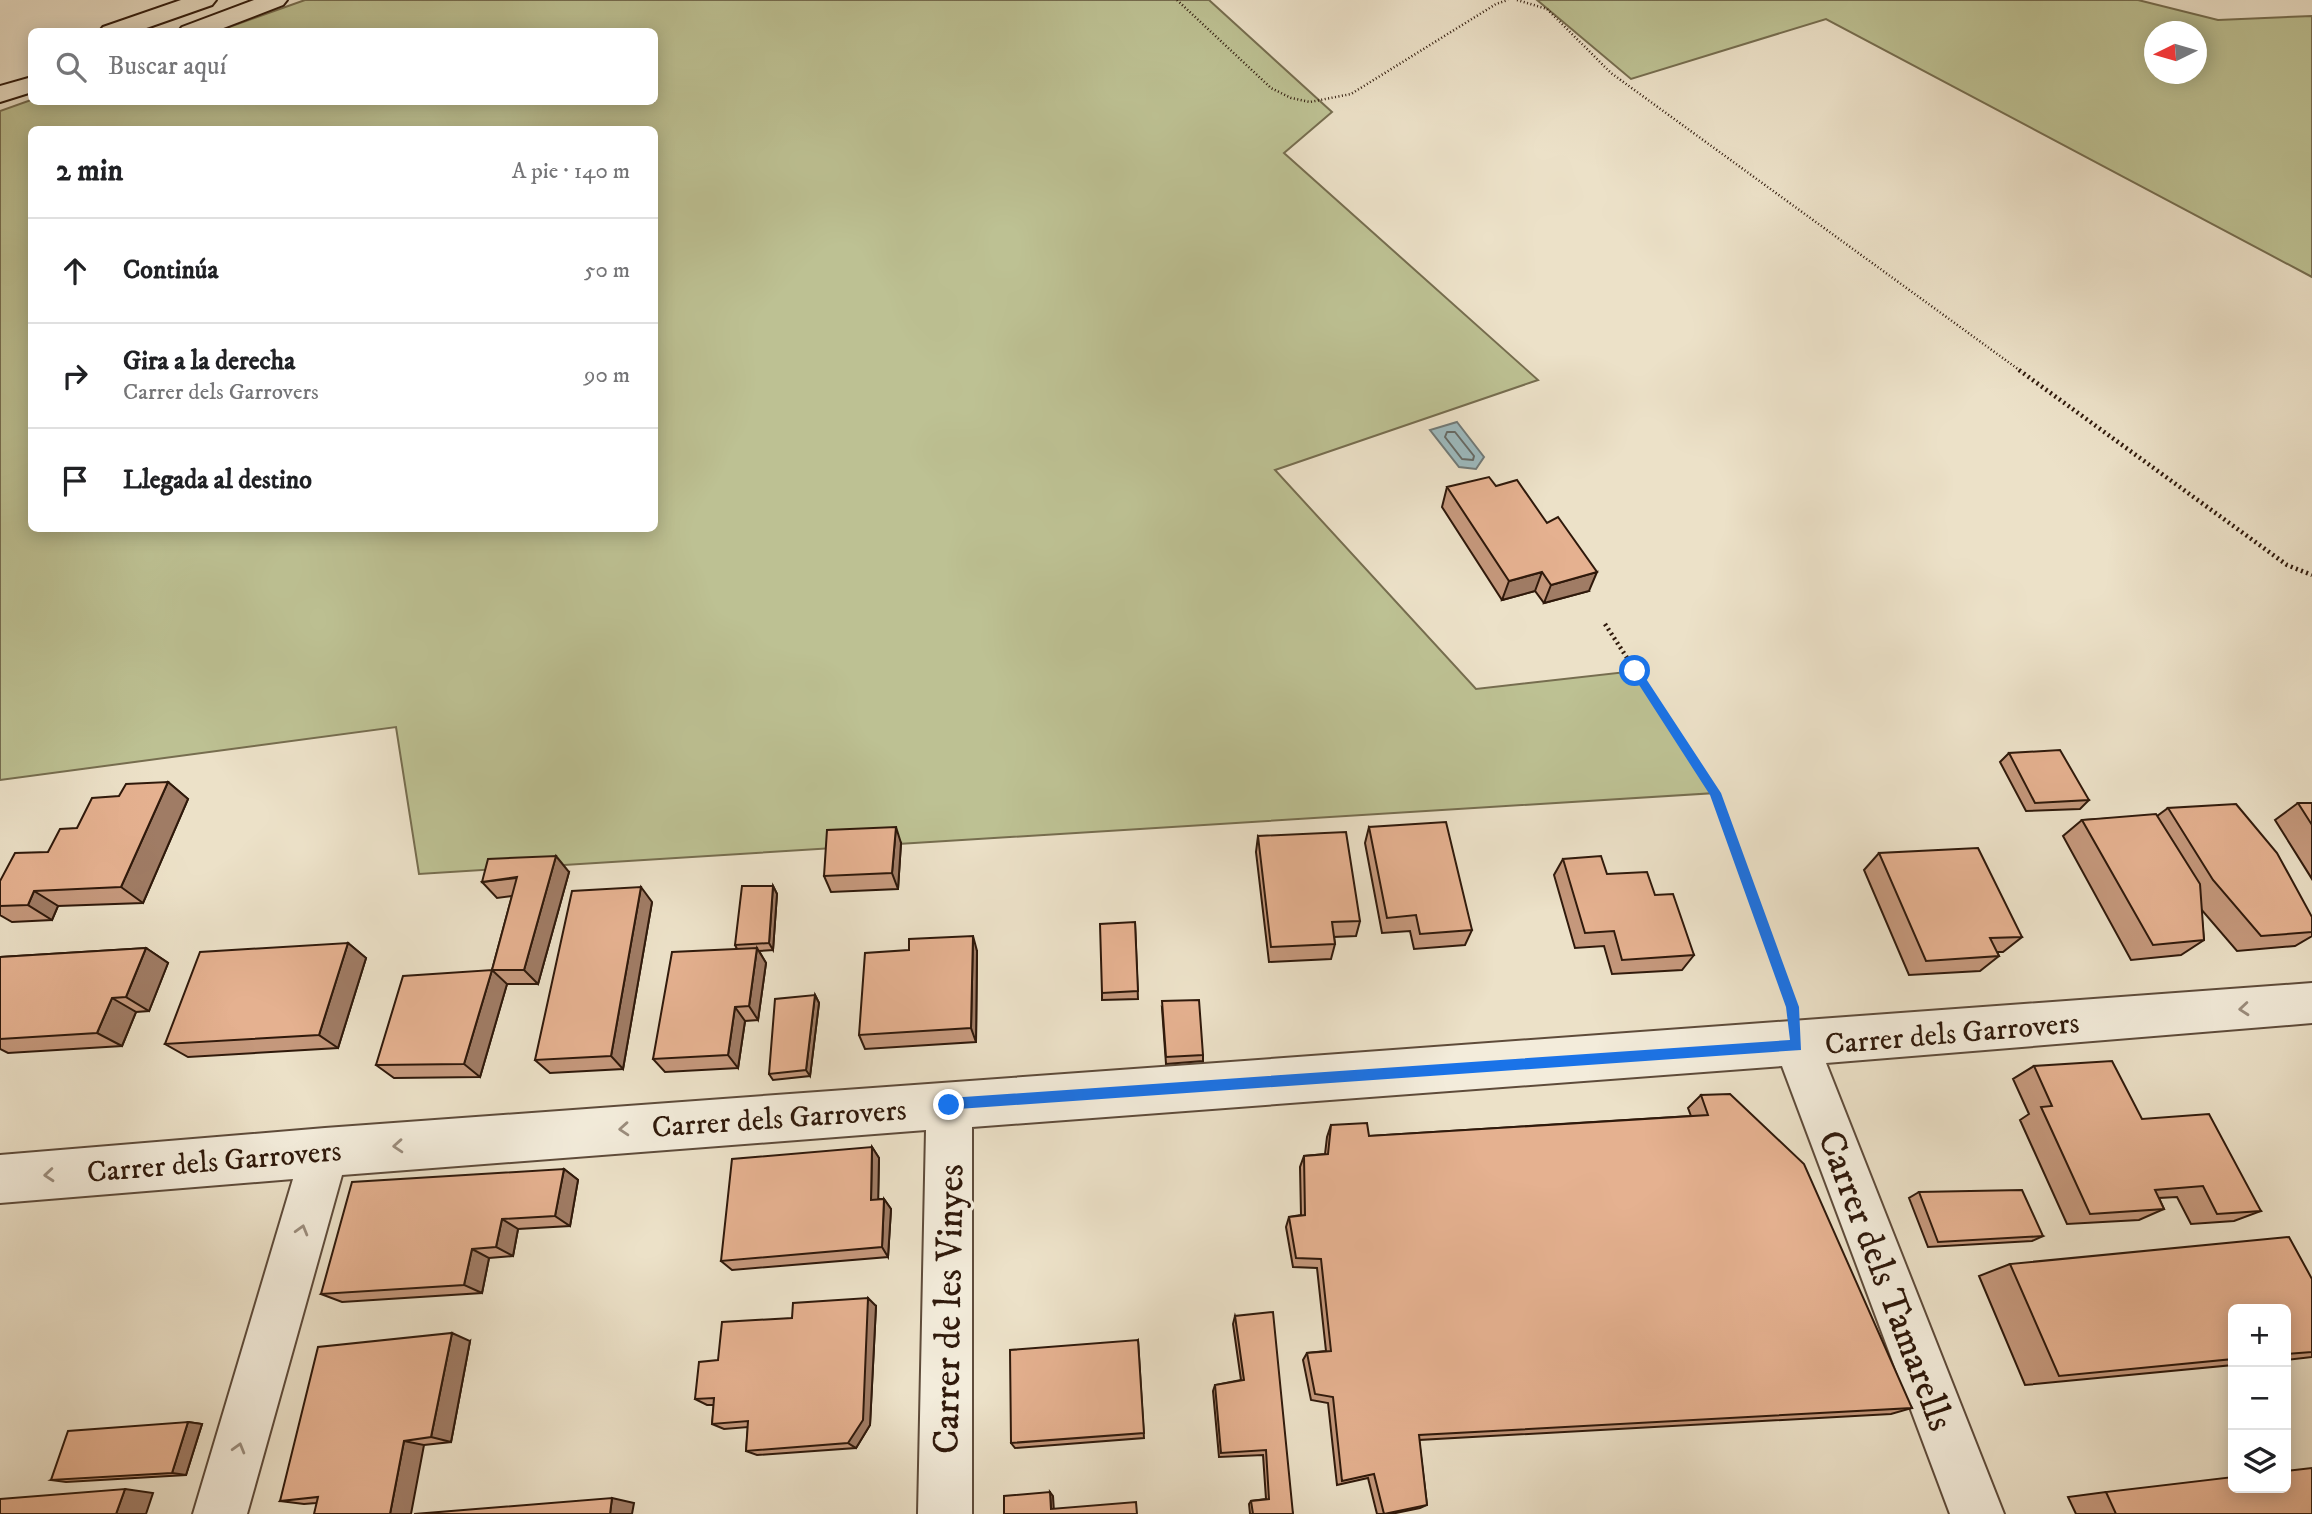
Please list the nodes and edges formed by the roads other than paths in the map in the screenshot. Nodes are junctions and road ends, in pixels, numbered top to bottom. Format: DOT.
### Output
graph roads {
  1 [pos="204,0"];
  2 [pos="275,0"];
  3 [pos="123,28"];
  4 [pos="201,28"];
  5 [pos="28,85"];
  6 [pos="0,94"];
  7 [pos="2312,1003"];
  8 [pos="1797,1046"];
  9 [pos="949,1105"];
  10 [pos="325,1152"];
  11 [pos="0,1179"];
  12 [pos="220,1514"];
  13 [pos="945,1514"];
  14 [pos="1977,1514"];
  1 -- 3 [label="main road"];
  2 -- 4 [label="main road"];
  5 -- 6 [label="main road"];
  7 -- 8 [label="street, Carrer dels Garrovers, one-way"];
  8 -- 9 [label="street, Carrer dels Garrovers"];
  8 -- 14 [label="street, Carrer dels Tamarells"];
  9 -- 10 [label="street, Carrer dels Garrovers, one-way"];
  9 -- 13 [label="street, Carrer de les Vinyes"];
  10 -- 11 [label="street, Carrer dels Garrovers, one-way"];
  12 -- 10 [label="street, one-way"];
}
